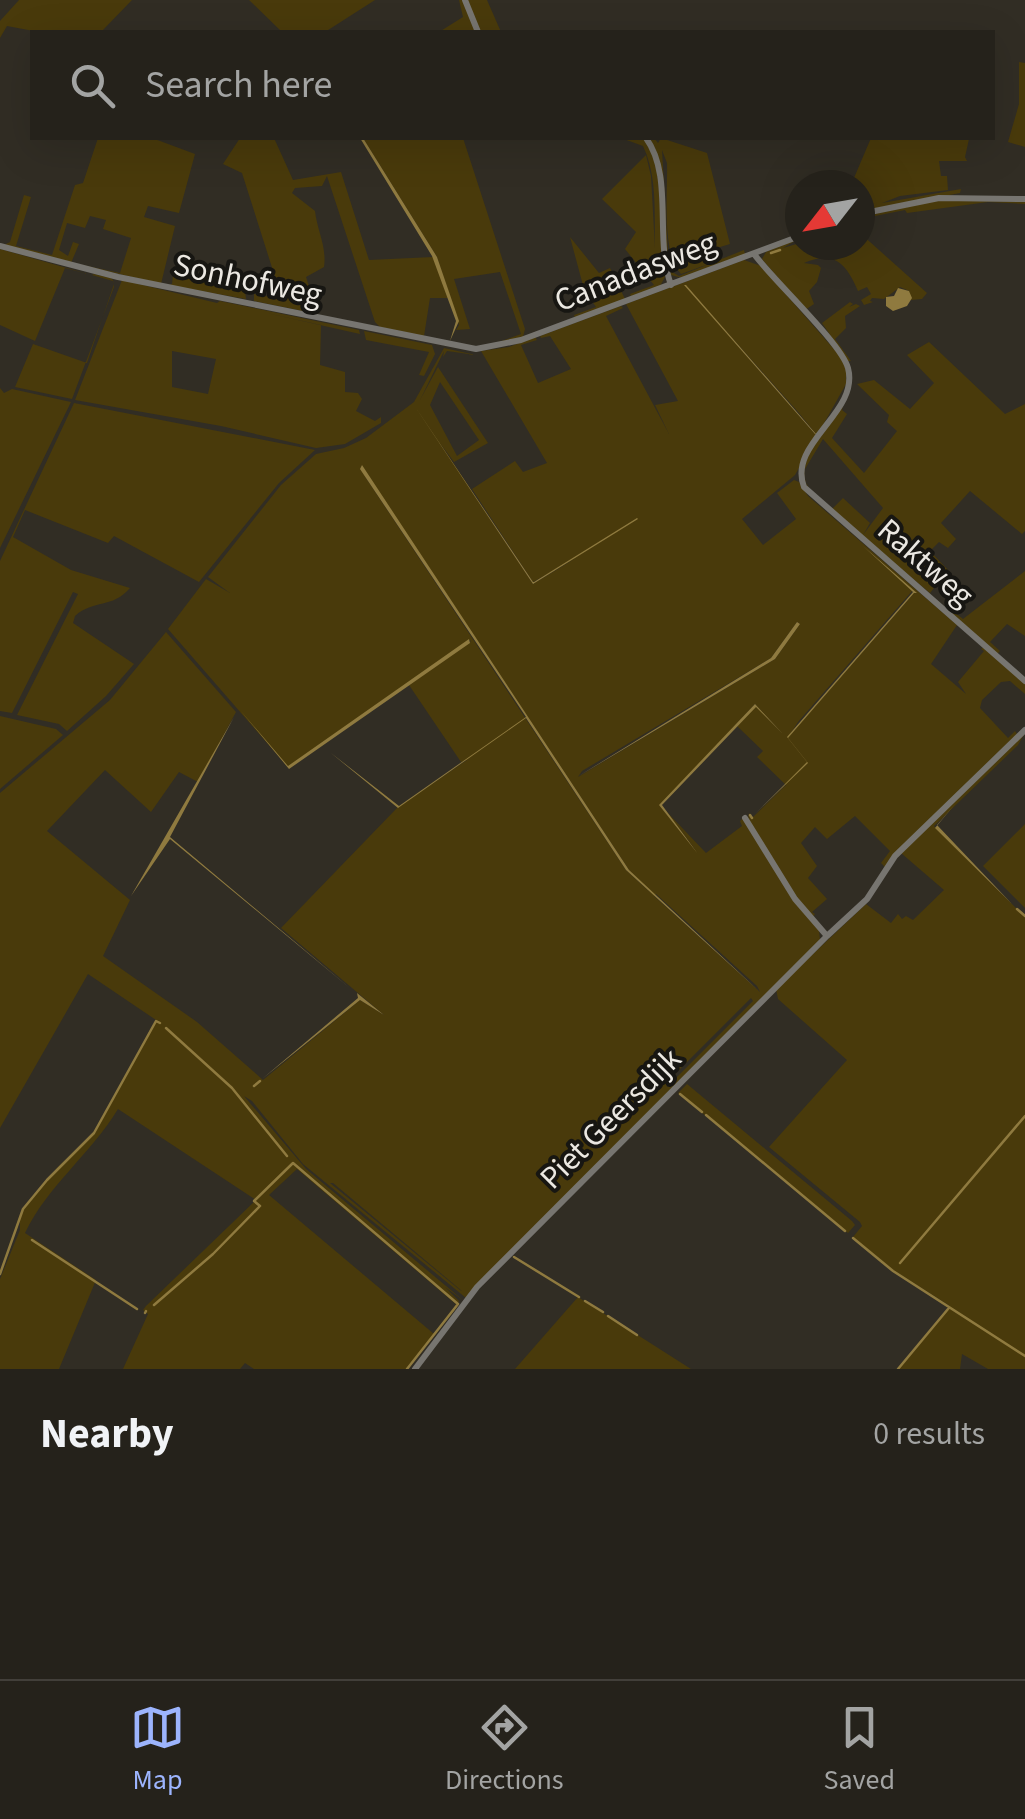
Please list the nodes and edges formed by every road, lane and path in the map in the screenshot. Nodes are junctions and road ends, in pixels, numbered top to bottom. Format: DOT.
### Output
graph roads {
  1 [pos="466,0"];
  2 [pos="477,30"];
  3 [pos="647,140"];
  4 [pos="1025,200"];
  5 [pos="875,211"];
  6 [pos="785,242"];
  7 [pos="0,246"];
  8 [pos="754,254"];
  9 [pos="671,284"];
  10 [pos="487,349"];
  11 [pos="1025,681"];
  12 [pos="1025,730"];
  13 [pos="745,818"];
  14 [pos="827,936"];
  15 [pos="415,1369"];
  1 -- 2 [label="street"];
  3 -- 9 [label="street"];
  4 -- 5 [label="street"];
  6 -- 8 [label="street, Canadasweg"];
  7 -- 10 [label="street, Sonhofweg"];
  8 -- 9 [label="street, Canadasweg"];
  8 -- 11 [label="street, Raktweg"];
  9 -- 10 [label="street, Canadasweg"];
  12 -- 14 [label="street, Piet Geersdijk"];
  13 -- 14 [label="street"];
  14 -- 15 [label="street, Piet Geersdijk"];
}
